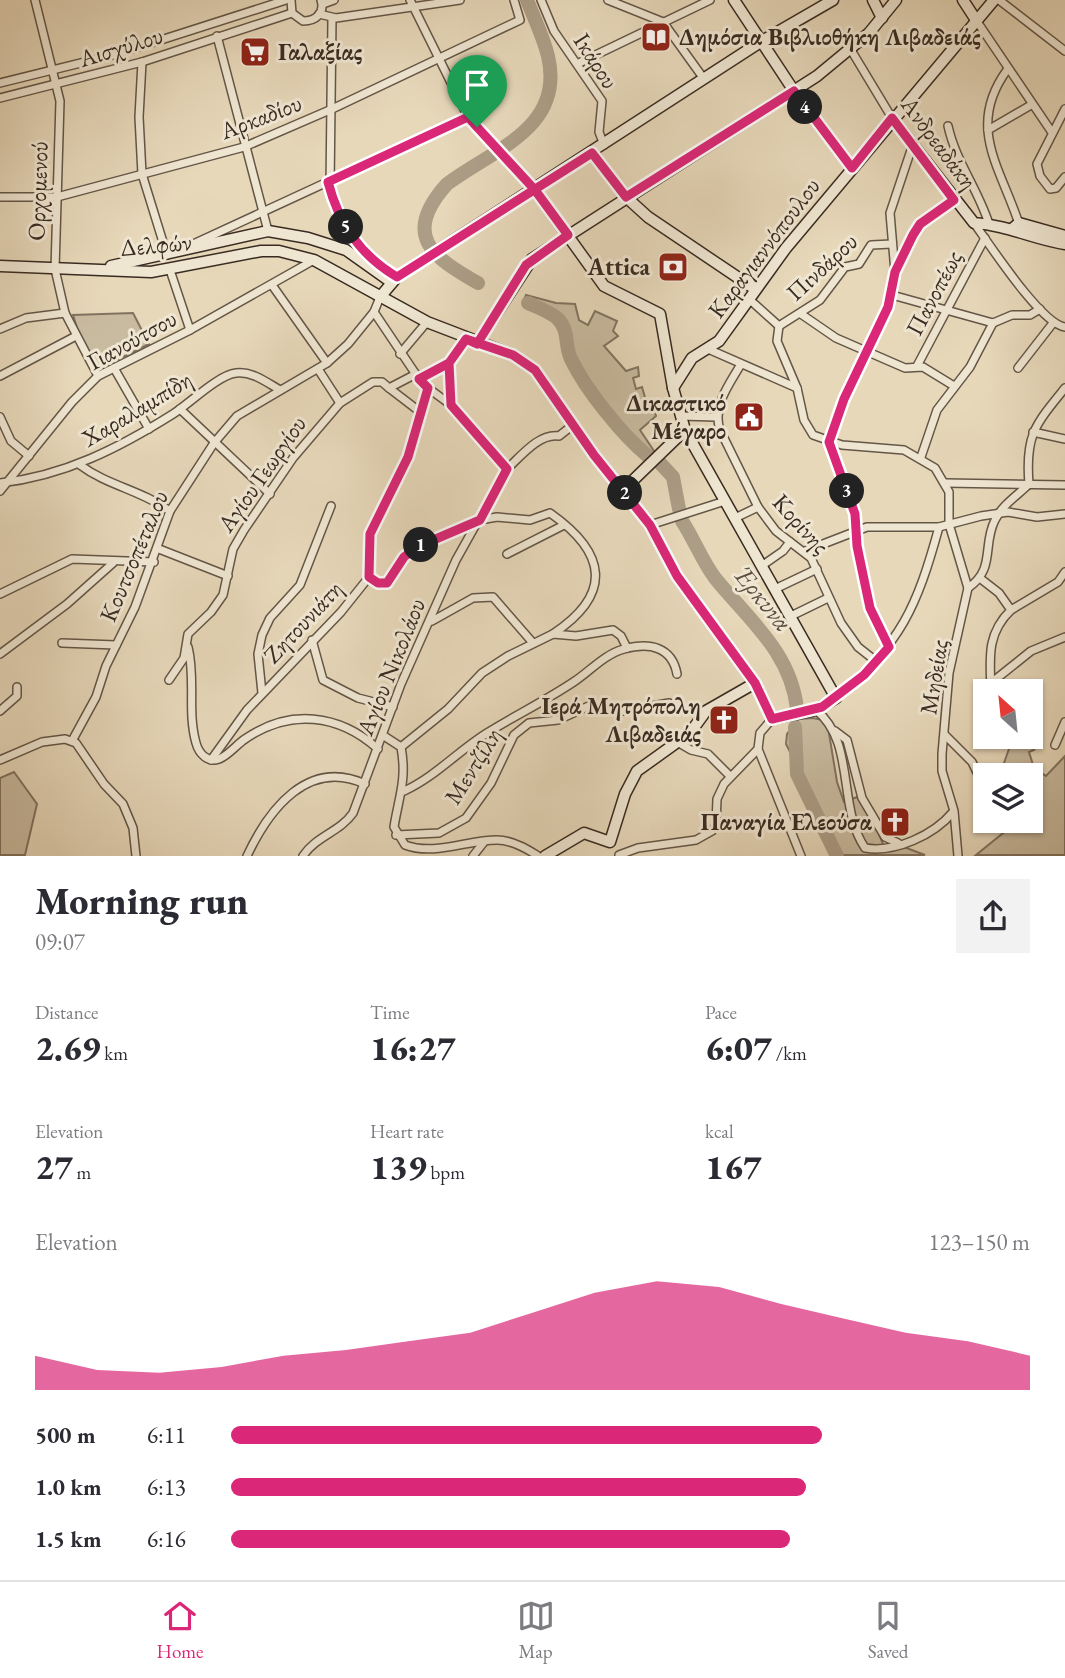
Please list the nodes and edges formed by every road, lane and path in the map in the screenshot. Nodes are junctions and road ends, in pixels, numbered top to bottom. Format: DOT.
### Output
graph roads {
  1 [pos="35,0"];
  2 [pos="289,0"];
  3 [pos="334,0"];
  4 [pos="460,0"];
  5 [pos="514,0"];
  6 [pos="541,0"];
  7 [pos="608,0"];
  8 [pos="710,0"];
  9 [pos="734,0"];
  10 [pos="833,0"];
  11 [pos="873,0"];
  12 [pos="896,0"];
  13 [pos="964,0"];
  14 [pos="994,0"];
  15 [pos="999,0"];
  16 [pos="322,2"];
  17 [pos="412,4"];
  18 [pos="292,12"];
  19 [pos="318,16"];
  20 [pos="882,18"];
  21 [pos="976,20"];
  22 [pos="332,22"];
  23 [pos="663,22"];
  24 [pos="217,36"];
  25 [pos="762,41"];
  26 [pos="851,50"];
  27 [pos="1065,51"];
  28 [pos="439,60"];
  29 [pos="142,62"];
  30 [pos="579,63"];
  31 [pos="1007,70"];
  32 [pos="55,71"];
  33 [pos="705,79"];
  34 [pos="0,83"];
  35 [pos="58,85"];
  36 [pos="794,91"];
  37 [pos="0,98"];
  38 [pos="1031,105"];
  39 [pos="332,109"];
  40 [pos="1065,109"];
  41 [pos="468,117"];
  42 [pos="892,118"];
  43 [pos="948,126"];
  44 [pos="988,130"];
  45 [pos="1051,131"];
  46 [pos="604,145"];
  47 [pos="244,147"];
  48 [pos="912,147"];
  49 [pos="592,153"];
  50 [pos="852,168"];
  51 [pos="142,174"];
  52 [pos="1065,177"];
  53 [pos="328,182"];
  54 [pos="535,190"];
  55 [pos="0,197"];
  56 [pos="57,197"];
  57 [pos="626,197"];
  58 [pos="954,200"];
  59 [pos="262,212"];
  60 [pos="974,223"];
  61 [pos="989,224"];
  62 [pos="1018,228"];
  63 [pos="268,231"];
  64 [pos="568,235"];
  65 [pos="1065,236"];
  66 [pos="985,238"];
  67 [pos="353,240"];
  68 [pos="892,244"];
  69 [pos="1065,244"];
  70 [pos="186,250"];
  71 [pos="346,250"];
  72 [pos="167,255"];
  73 [pos="314,260"];
  74 [pos="0,266"];
  75 [pos="55,269"];
  76 [pos="97,269"];
  77 [pos="170,270"];
  78 [pos="895,272"];
  79 [pos="394,280"];
  80 [pos="272,285"];
  81 [pos="755,289"];
  82 [pos="892,295"];
  83 [pos="380,297"];
  84 [pos="749,299"];
  85 [pos="1040,309"];
  86 [pos="949,310"];
  87 [pos="374,312"];
  88 [pos="65,313"];
  89 [pos="801,314"];
  90 [pos="427,322"];
  91 [pos="993,323"];
  92 [pos="1053,323"];
  93 [pos="779,326"];
  94 [pos="1064,328"];
  95 [pos="0,329"];
  96 [pos="190,330"];
  97 [pos="76,336"];
  98 [pos="466,339"];
  99 [pos="477,344"];
  100 [pos="708,349"];
  101 [pos="867,352"];
  102 [pos="400,354"];
  103 [pos="327,363"];
  104 [pos="449,363"];
  105 [pos="741,364"];
  106 [pos="917,366"];
  107 [pos="114,368"];
  108 [pos="1018,368"];
  109 [pos="318,369"];
  110 [pos="0,376"];
  111 [pos="98,376"];
  112 [pos="418,377"];
  113 [pos="954,386"];
  114 [pos="389,388"];
  115 [pos="428,388"];
  116 [pos="673,388"];
  117 [pos="797,388"];
  118 [pos="1065,388"];
  119 [pos="280,390"];
  120 [pos="341,403"];
  121 [pos="451,405"];
  122 [pos="180,410"];
  123 [pos="418,411"];
  124 [pos="680,416"];
  125 [pos="0,417"];
  126 [pos="716,417"];
  127 [pos="573,425"];
  128 [pos="149,429"];
  129 [pos="685,430"];
  130 [pos="1033,432"];
  131 [pos="1065,439"];
  132 [pos="829,442"];
  133 [pos="215,443"];
  134 [pos="29,456"];
  135 [pos="921,457"];
  136 [pos="79,465"];
  137 [pos="507,469"];
  138 [pos="4,483"];
  139 [pos="946,483"];
  140 [pos="1029,484"];
  141 [pos="1065,485"];
  142 [pos="623,490"];
  143 [pos="0,491"];
  144 [pos="270,494"];
  145 [pos="725,501"];
  146 [pos="331,506"];
  147 [pos="758,507"];
  148 [pos="170,511"];
  149 [pos="999,513"];
  150 [pos="1065,513"];
  151 [pos="735,518"];
  152 [pos="480,520"];
  153 [pos="949,524"];
  154 [pos="564,525"];
  155 [pos="650,525"];
  156 [pos="939,527"];
  157 [pos="855,532"];
  158 [pos="790,542"];
  159 [pos="159,549"];
  160 [pos="805,551"];
  161 [pos="507,554"];
  162 [pos="154,562"];
  163 [pos="113,563"];
  164 [pos="763,565"];
  165 [pos="817,569"];
  166 [pos="1065,572"];
  167 [pos="228,576"];
  168 [pos="369,577"];
  169 [pos="981,579"];
  170 [pos="777,588"];
  171 [pos="968,588"];
  172 [pos="0,594"];
  173 [pos="828,598"];
  174 [pos="1011,610"];
  175 [pos="791,616"];
  176 [pos="431,621"];
  177 [pos="553,634"];
  178 [pos="1065,636"];
  179 [pos="312,640"];
  180 [pos="62,643"];
  181 [pos="533,643"];
  182 [pos="116,645"];
  183 [pos="188,646"];
  184 [pos="889,647"];
  185 [pos="627,648"];
  186 [pos="0,653"];
  187 [pos="877,662"];
  188 [pos="677,674"];
  189 [pos="991,679"];
  190 [pos="1000,679"];
  191 [pos="169,680"];
  192 [pos="755,683"];
  193 [pos="17,687"];
  194 [pos="262,692"];
  195 [pos="836,698"];
  196 [pos="393,707"];
  197 [pos="816,710"];
  198 [pos="0,711"];
  199 [pos="702,715"];
  200 [pos="772,719"];
  201 [pos="1065,722"];
  202 [pos="835,731"];
  203 [pos="944,735"];
  204 [pos="384,736"];
  205 [pos="72,741"];
  206 [pos="679,743"];
  207 [pos="1055,746"];
  208 [pos="401,747"];
  209 [pos="378,748"];
  210 [pos="758,749"];
  211 [pos="0,760"];
  212 [pos="211,760"];
  213 [pos="973,764"];
  214 [pos="730,776"];
  215 [pos="365,784"];
  216 [pos="404,791"];
  217 [pos="954,811"];
  218 [pos="396,835"];
  219 [pos="484,842"];
  220 [pos="610,842"];
  221 [pos="899,844"];
  222 [pos="619,855"];
  223 [pos="136,856"];
  224 [pos="247,856"];
  225 [pos="303,856"];
  226 [pos="473,856"];
  227 [pos="538,856"];
  228 [pos="545,856"];
  229 [pos="802,856"];
  230 [pos="958,856"];
  1 -- 32 [label="street, Ορχομενού"];
  2 -- 18 [label="street"];
  2 -- 32 [label="street, Αισχύλου"];
  3 -- 16 [label="street"];
  4 -- 17 [label="street"];
  5 -- 28 [label="street, Αρκαδίου"];
  6 -- 30 [label="street, Ικάρου"];
  7 -- 23 [label="street"];
  8 -- 23 [label="street"];
  9 -- 25 [label="main road"];
  10 -- 25 [label="main road"];
  11 -- 20 [label="main road"];
  12 -- 20 [label="main road"];
  13 -- 21 [label="main road"];
  14 -- 21 [label="main road, Καραγιαννόπουλου"];
  15 -- 27 [label="street"];
  16 -- 19 [label="street"];
  17 -- 22 [label="street"];
  17 -- 28 [label="street"];
  18 -- 19 [label="street"];
  18 -- 24 [label="street, Αισχύλου"];
  19 -- 22 [label="street"];
  20 -- 26 [label="main road"];
  21 -- 31 [label="street"];
  21 -- 42 [label="main road, Καραγιαννόπουλου"];
  22 -- 39 [label="street"];
  23 -- 30 [label="street"];
  23 -- 33 [label="street"];
  24 -- 29 [label="street, Αισχύλου"];
  24 -- 47 [label="street"];
  25 -- 33 [label="main road"];
  25 -- 36 [label="main road"];
  26 -- 36 [label="main road"];
  26 -- 42 [label="street, Ανδρεαδάκη"];
  28 -- 39 [label="street, Αρκαδίου"];
  28 -- 41 [label="street"];
  29 -- 35 [label="street, Αισχύλου"];
  29 -- 51 [label="street"];
  30 -- 46 [label="street, Ικάρου"];
  31 -- 38 [label="street"];
  31 -- 44 [label="street"];
  32 -- 34 [label="street, Αισχύλου"];
  32 -- 35 [label="street, Ορχομενού"];
  33 -- 46 [label="main road"];
  35 -- 37 [label="street, Αισχύλου"];
  35 -- 56 [label="street, Ορχομενού"];
  36 -- 50 [label="main road"];
  36 -- 57 [label="main road"];
  38 -- 44 [label="street"];
  38 -- 45 [label="street"];
  39 -- 47 [label="street, Αρκαδίου"];
  39 -- 53 [label="street"];
  40 -- 45 [label="street"];
  41 -- 53 [label="street"];
  41 -- 54 [label="street"];
  42 -- 48 [label="main road, Ανδρεαδάκη"];
  42 -- 50 [label="main road, Καραγιαννόπουλου"];
  43 -- 61 [label="street"];
  44 -- 62 [label="street"];
  45 -- 52 [label="street"];
  46 -- 49 [label="main road"];
  47 -- 51 [label="street, Αρκαδίου"];
  47 -- 59 [label="street"];
  48 -- 58 [label="main road, Ανδρεαδάκη"];
  48 -- 68 [label="street"];
  49 -- 54 [label="main road"];
  49 -- 57 [label="main road"];
  50 -- 81 [label="main road, Καραγιαννόπουλου"];
  51 -- 56 [label="street, Αρκαδίου"];
  51 -- 72 [label="street"];
  53 -- 59 [label="street"];
  53 -- 67 [label="street"];
  54 -- 64 [label="main road"];
  54 -- 79 [label="main road"];
  55 -- 56 [label="street, Αρκαδίου"];
  56 -- 75 [label="street, Ορχομενού"];
  57 -- 64 [label="main road"];
  57 -- 81 [label="main road"];
  58 -- 60 [label="main road, Ανδρεαδάκη"];
  58 -- 78 [label="street"];
  59 -- 63 [label="street"];
  59 -- 70 [label="street"];
  60 -- 61 [label="main road"];
  60 -- 66 [label="street, Ανδρεαδάκη"];
  61 -- 62 [label="main road"];
  62 -- 65 [label="main road"];
  62 -- 69 [label="main road"];
  63 -- 70 [label="main road"];
  63 -- 71 [label="main road"];
  64 -- 99 [label="main road"];
  64 -- 116 [label="main road"];
  66 -- 85 [label="street, Ανδρεαδάκη"];
  66 -- 86 [label="street, Πανοπέως"];
  67 -- 71 [label="main road"];
  67 -- 79 [label="street"];
  68 -- 78 [label="street"];
  68 -- 89 [label="street, Πινδάρου"];
  70 -- 72 [label="main road"];
  71 -- 79 [label="main road"];
  72 -- 76 [label="main road"];
  73 -- 77 [label="main road, Δελφών"];
  73 -- 80 [label="street, Γιανούτσου"];
  73 -- 83 [label="main road, Δελφών"];
  74 -- 75 [label="main road, Δελφών"];
  75 -- 76 [label="main road, Δελφών"];
  75 -- 88 [label="street, Ορχομενού"];
  76 -- 77 [label="main road, Δελφών"];
  77 -- 96 [label="street"];
  78 -- 82 [label="street"];
  79 -- 83 [label="main road"];
  80 -- 96 [label="street, Γιανούτσου"];
  80 -- 103 [label="street"];
  81 -- 84 [label="main road, Καραγιαννόπουλου"];
  82 -- 86 [label="street"];
  82 -- 101 [label="street"];
  83 -- 87 [label="street, Κουτσοπέταλου"];
  83 -- 90 [label="main road, Δελφών"];
  84 -- 93 [label="street, Πινδάρου"];
  84 -- 100 [label="main road, Καραγιαννόπουλου"];
  85 -- 91 [label="street"];
  85 -- 92 [label="street, Ανδρεαδάκη"];
  86 -- 91 [label="street"];
  86 -- 106 [label="street, Πανοπέως"];
  87 -- 102 [label="street"];
  87 -- 103 [label="street, Κουτσοπέταλου"];
  88 -- 95 [label="street"];
  88 -- 97 [label="street, Ορχομενού"];
  89 -- 93 [label="street, Πινδάρου"];
  89 -- 101 [label="street"];
  90 -- 98 [label="main road, Δελφών"];
  90 -- 102 [label="street"];
  91 -- 113 [label="street"];
  92 -- 94 [label="street"];
  92 -- 108 [label="street"];
  93 -- 117 [label="street"];
  96 -- 107 [label="street, Γιανούτσου"];
  97 -- 110 [label="street"];
  97 -- 111 [label="street, Ορχομενού"];
  98 -- 99 [label="main road, Δελφών"];
  98 -- 104 [label="street"];
  99 -- 127 [label="main road, Δελφών"];
  100 -- 105 [label="street"];
  100 -- 116 [label="main road, Καραγιαννόπουλου"];
  101 -- 106 [label="street"];
  101 -- 132 [label="street"];
  102 -- 112 [label="street"];
  103 -- 109 [label="street, Κουτσοπέταλου"];
  104 -- 112 [label="street"];
  104 -- 121 [label="street"];
  105 -- 117 [label="street"];
  105 -- 126 [label="street"];
  106 -- 113 [label="street"];
  107 -- 111 [label="street, Γιανούτσου"];
  107 -- 128 [label="street"];
  109 -- 119 [label="street, Κουτσοπέταλου"];
  109 -- 120 [label="street"];
  111 -- 134 [label="street, Γιανούτσου"];
  112 -- 114 [label="street"];
  112 -- 115 [label="street"];
  113 -- 135 [label="street"];
  114 -- 120 [label="street, Αγίου Γεωργίου"];
  114 -- 123 [label="street"];
  115 -- 121 [label="street"];
  115 -- 123 [label="street, Ζητουνιάτη"];
  116 -- 124 [label="main road"];
  117 -- 132 [label="street"];
  118 -- 130 [label="street"];
  119 -- 122 [label="street, Χαραλαμπίδη"];
  119 -- 133 [label="street, Κουτσοπέταλου"];
  120 -- 144 [label="street, Αγίου Γεωργίου"];
  121 -- 137 [label="street"];
  122 -- 128 [label="street, Χαραλαμπίδη"];
  122 -- 133 [label="street"];
  123 -- 168 [label="street, Ζητουνιάτη"];
  124 -- 126 [label="street"];
  124 -- 129 [label="main road"];
  125 -- 134 [label="street"];
  126 -- 147 [label="street, Κορίνης"];
  127 -- 137 [label="street"];
  127 -- 142 [label="main road, Δελφών"];
  128 -- 136 [label="street, Χαραλαμπίδη"];
  129 -- 142 [label="main road"];
  129 -- 145 [label="main road"];
  130 -- 131 [label="street"];
  130 -- 140 [label="street"];
  132 -- 135 [label="street"];
  132 -- 157 [label="street"];
  133 -- 144 [label="street"];
  133 -- 148 [label="street, Κουτσοπέταλου"];
  134 -- 138 [label="street, Γιανούτσου"];
  135 -- 139 [label="street"];
  136 -- 138 [label="street, Χαραλαμπίδη"];
  136 -- 148 [label="street"];
  137 -- 152 [label="street, Αγίου Νικολάου"];
  138 -- 143 [label="street, Γιανούτσου"];
  139 -- 140 [label="street"];
  139 -- 153 [label="street"];
  140 -- 141 [label="street"];
  140 -- 149 [label="street"];
  142 -- 155 [label="main road, Δελφών"];
  144 -- 167 [label="street, Αγίου Γεωργίου"];
  145 -- 151 [label="main road"];
  145 -- 155 [label="street"];
  146 -- 194 [label="street"];
  147 -- 151 [label="street"];
  147 -- 158 [label="street, Κορίνης"];
  148 -- 159 [label="street, Κουτσοπέταλου"];
  149 -- 150 [label="street"];
  149 -- 153 [label="street"];
  149 -- 169 [label="street"];
  151 -- 164 [label="main road"];
  152 -- 154 [label="street"];
  152 -- 168 [label="street"];
  152 -- 176 [label="street, Αγίου Νικολάου"];
  153 -- 156 [label="street"];
  153 -- 171 [label="street"];
  154 -- 161 [label="street"];
  154 -- 177 [label="street"];
  155 -- 192 [label="main road, Δελφών"];
  156 -- 157 [label="street"];
  156 -- 184 [label="street"];
  157 -- 160 [label="street"];
  157 -- 184 [label="street"];
  158 -- 160 [label="street, Κορίνης"];
  158 -- 164 [label="street"];
  159 -- 162 [label="street, Κουτσοπέταλου"];
  159 -- 167 [label="street"];
  160 -- 165 [label="street, Κορίνης"];
  162 -- 163 [label="street"];
  162 -- 182 [label="street, Κουτσοπέταλου"];
  163 -- 172 [label="street"];
  163 -- 186 [label="street"];
  164 -- 170 [label="main road"];
  165 -- 170 [label="street"];
  165 -- 173 [label="street, Κορίνης"];
  166 -- 174 [label="street"];
  167 -- 183 [label="street, Αγίου Γεωργίου"];
  168 -- 179 [label="street, Ζητουνιάτη"];
  169 -- 171 [label="street"];
  169 -- 174 [label="street"];
  170 -- 175 [label="main road"];
  171 -- 203 [label="street, Μηδείας"];
  173 -- 175 [label="street"];
  173 -- 187 [label="street, Κορίνης"];
  174 -- 189 [label="street"];
  175 -- 195 [label="main road"];
  176 -- 181 [label="street"];
  176 -- 196 [label="street, Αγίου Νικολάου"];
  177 -- 181 [label="street"];
  177 -- 185 [label="street"];
  178 -- 190 [label="street"];
  179 -- 194 [label="street, Ζητουνιάτη"];
  179 -- 196 [label="street"];
  180 -- 182 [label="street"];
  181 -- 208 [label="street"];
  182 -- 205 [label="street, Κουτσοπέταλου"];
  183 -- 191 [label="street, Αγίου Γεωργίου"];
  183 -- 212 [label="street"];
  184 -- 187 [label="street"];
  185 -- 188 [label="street"];
  185 -- 216 [label="street"];
  187 -- 195 [label="street"];
  192 -- 199 [label="main road"];
  192 -- 200 [label="main road, Δελφών"];
  193 -- 198 [label="street"];
  194 -- 212 [label="street, Ζητουνιάτη"];
  195 -- 197 [label="main road"];
  196 -- 204 [label="street, Αγίου Νικολάου"];
  197 -- 200 [label="main road"];
  197 -- 202 [label="street"];
  199 -- 206 [label="main road"];
  199 -- 218 [label="street, Μεντζίλη"];
  200 -- 210 [label="street"];
  201 -- 207 [label="street"];
  202 -- 221 [label="street"];
  202 -- 221 [label="street"];
  203 -- 213 [label="street"];
  203 -- 217 [label="street, Μηδείας"];
  204 -- 208 [label="street"];
  204 -- 209 [label="street, Αγίου Νικολάου"];
  205 -- 211 [label="street"];
  205 -- 223 [label="street"];
  206 -- 214 [label="street"];
  206 -- 220 [label="main road"];
  208 -- 216 [label="street"];
  209 -- 212 [label="street"];
  209 -- 215 [label="street, Αγίου Νικολάου"];
  210 -- 214 [label="street"];
  210 -- 229 [label="street"];
  214 -- 222 [label="street"];
  215 -- 224 [label="street"];
  215 -- 225 [label="street, Αγίου Νικολάου"];
  216 -- 218 [label="street"];
  217 -- 221 [label="street"];
  217 -- 230 [label="street, Μηδείας"];
  218 -- 219 [label="street"];
  219 -- 226 [label="street"];
  219 -- 227 [label="street"];
  220 -- 222 [label="street"];
  220 -- 228 [label="main road"];
}
